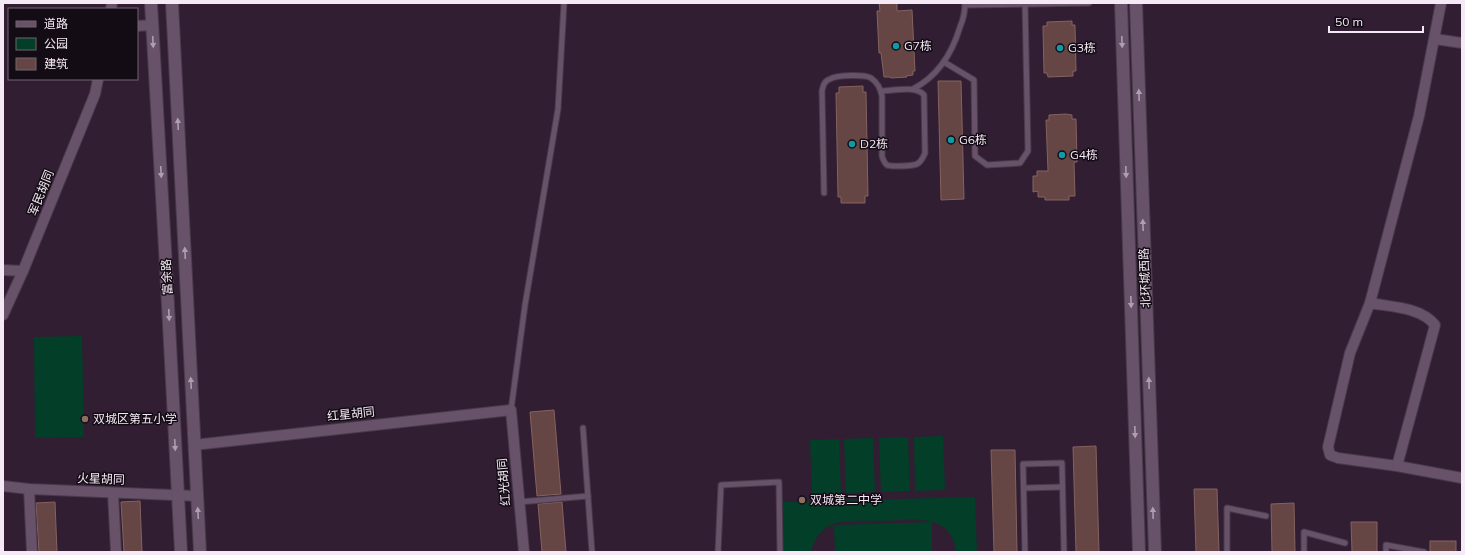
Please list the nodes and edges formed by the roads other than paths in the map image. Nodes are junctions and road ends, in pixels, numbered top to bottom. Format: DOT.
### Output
graph roads {
  1 [pos="151,3"];
  2 [pos="172,3"];
  3 [pos="564,3"];
  4 [pos="1089,3"];
  5 [pos="1121,3"];
  6 [pos="1136,3"];
  7 [pos="1441,3"];
  8 [pos="965,4"];
  9 [pos="1025,4"];
  10 [pos="152,25"];
  11 [pos="138,26"];
  12 [pos="1434,39"];
  13 [pos="1462,43"];
  14 [pos="944,62"];
  15 [pos="98,80"];
  16 [pos="912,89"];
  17 [pos="881,91"];
  18 [pos="824,192"];
  19 [pos="3,270"];
  20 [pos="23,272"];
  21 [pos="1370,303"];
  22 [pos="3,315"];
  23 [pos="511,410"];
  24 [pos="583,428"];
  25 [pos="194,445"];
  26 [pos="1397,466"];
  27 [pos="1462,478"];
  28 [pos="3,486"];
  29 [pos="1062,487"];
  30 [pos="1024,488"];
  31 [pos="29,489"];
  32 [pos="113,493"];
  33 [pos="178,495"];
  34 [pos="197,496"];
  35 [pos="588,496"];
  36 [pos="519,502"];
  37 [pos="1266,516"];
  38 [pos="1345,543"];
  39 [pos="32,552"];
  40 [pos="116,552"];
  41 [pos="181,552"];
  42 [pos="200,552"];
  43 [pos="524,552"];
  44 [pos="592,552"];
  45 [pos="718,552"];
  46 [pos="780,552"];
  47 [pos="1025,552"];
  48 [pos="1064,552"];
  49 [pos="1139,552"];
  50 [pos="1155,552"];
  51 [pos="1227,552"];
  52 [pos="1304,552"];
  53 [pos="1386,552"];
  54 [pos="1424,552"];
  1 -- 10 [label="street, 富余路"];
  25 -- 2 [label="street, 富余路, one-way"];
  3 -- 23 [label="lane"];
  4 -- 9 [label="lane"];
  5 -- 49 [label="street, 北环城西路, one-way"];
  50 -- 6 [label="street, 北环城西路, one-way"];
  7 -- 12 [label="street"];
  8 -- 9 [label="lane"];
  8 -- 14 [label="lane"];
  9 -- 14 [label="lane"];
  10 -- 11 [label="street"];
  10 -- 33 [label="street, 富余路, one-way"];
  12 -- 13 [label="street"];
  12 -- 21 [label="street"];
  14 -- 16 [label="lane"];
  15 -- 20 [label="street, 军民胡同"];
  16 -- 17 [label="lane"];
  16 -- 17 [label="lane"];
  17 -- 18 [label="lane"];
  19 -- 20 [label="street"];
  20 -- 22 [label="street, 军民胡同"];
  21 -- 26 [label="street"];
  21 -- 26 [label="street"];
  23 -- 25 [label="street, 红星胡同"];
  23 -- 36 [label="street, 红光胡同"];
  24 -- 35 [label="lane"];
  25 -- 34 [label="street, 富余路"];
  26 -- 27 [label="street"];
  28 -- 31 [label="street, 火星胡同"];
  29 -- 30 [label="lane"];
  29 -- 30 [label="lane"];
  29 -- 48 [label="lane"];
  30 -- 47 [label="lane"];
  31 -- 32 [label="street, 火星胡同"];
  31 -- 39 [label="street"];
  32 -- 33 [label="street, 火星胡同"];
  32 -- 40 [label="street"];
  33 -- 34 [label="street, 火星胡同"];
  33 -- 41 [label="street, 富余路"];
  42 -- 34 [label="street, 富余路, one-way"];
  35 -- 36 [label="lane"];
  35 -- 44 [label="lane"];
  36 -- 43 [label="street, 红光胡同"];
  37 -- 51 [label="lane"];
  38 -- 52 [label="lane"];
  45 -- 46 [label="lane"];
  53 -- 54 [label="lane"];
}
